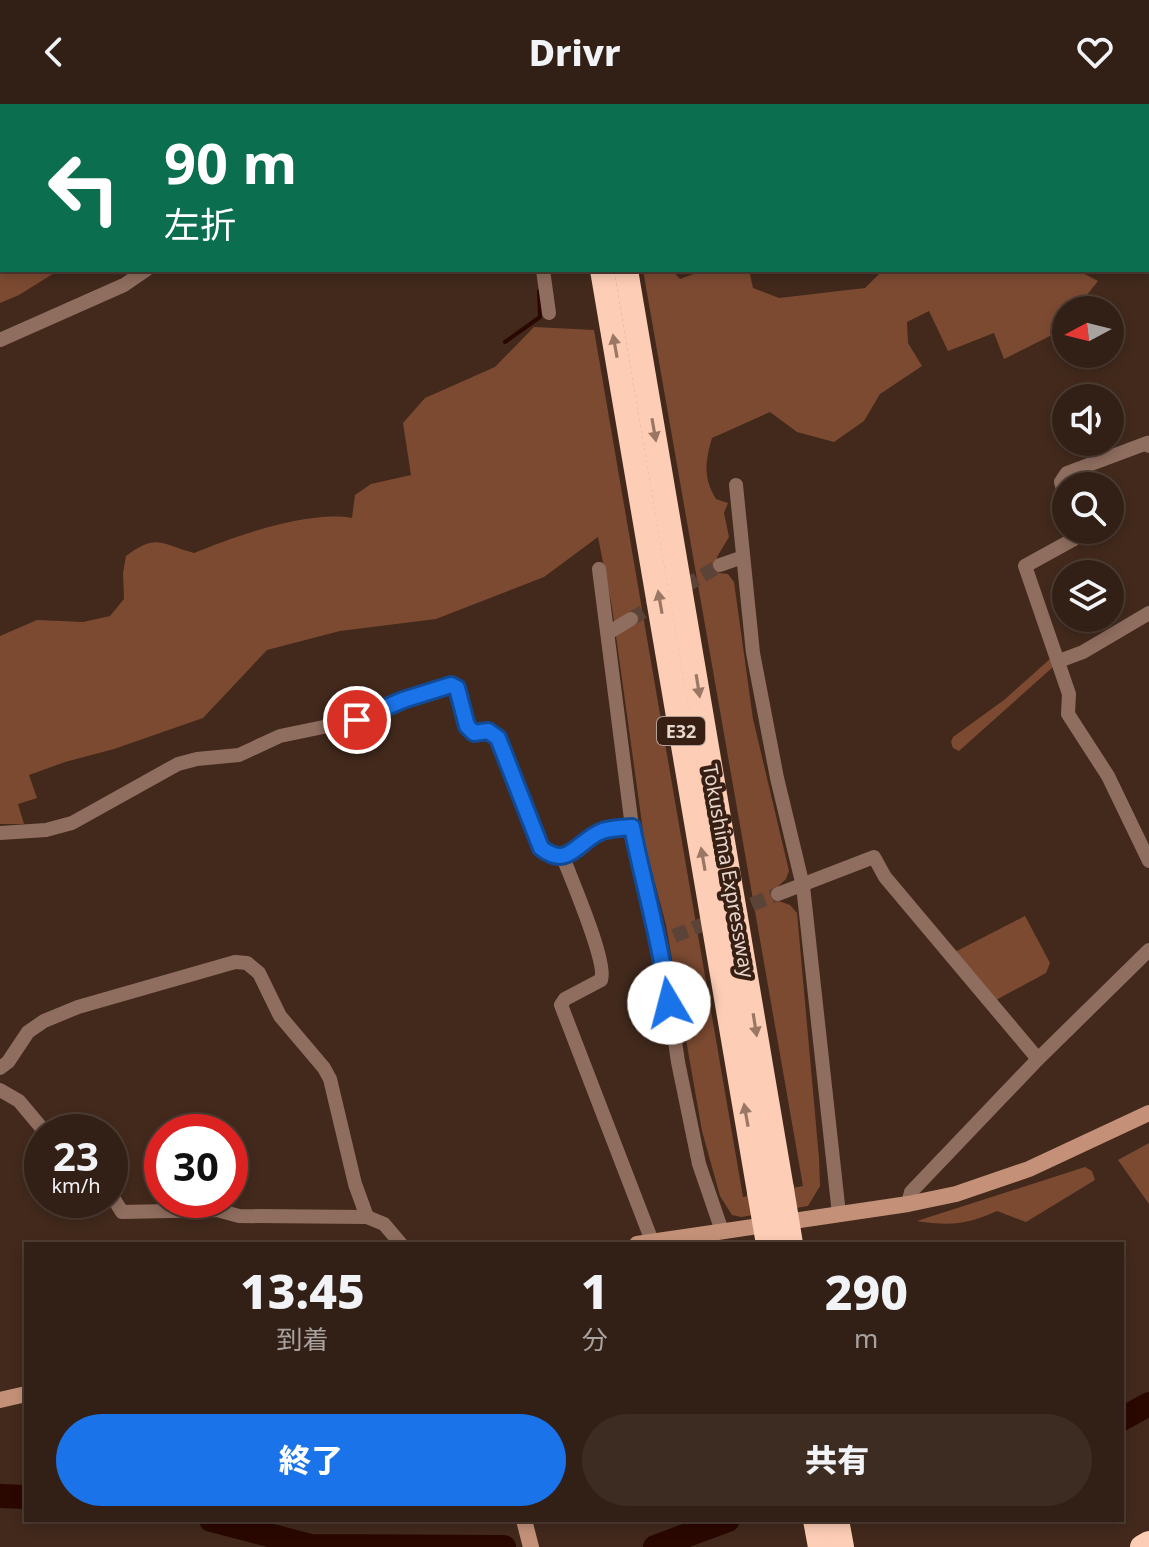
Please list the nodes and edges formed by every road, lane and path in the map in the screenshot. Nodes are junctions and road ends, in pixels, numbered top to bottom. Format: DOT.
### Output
graph roads {
  1 [pos="143,272"];
  2 [pos="543,272"];
  3 [pos="602,272"];
  4 [pos="626,272"];
  5 [pos="549,313"];
  6 [pos="0,340"];
  7 [pos="1149,446"];
  8 [pos="1070,472"];
  9 [pos="736,485"];
  10 [pos="1065,544"];
  11 [pos="743,557"];
  12 [pos="720,565"];
  13 [pos="599,569"];
  14 [pos="1149,613"];
  15 [pos="631,619"];
  16 [pos="608,633"];
  17 [pos="1059,661"];
  18 [pos="632,827"];
  19 [pos="0,833"];
  20 [pos="563,857"];
  21 [pos="1149,861"];
  22 [pos="803,886"];
  23 [pos="778,894"];
  24 [pos="674,936"];
  25 [pos="661,944"];
  26 [pos="1149,950"];
  27 [pos="1038,1059"];
  28 [pos="0,1068"];
  29 [pos="0,1090"];
  30 [pos="1149,1113"];
  31 [pos="30,1114"];
  32 [pos="771,1191"];
  33 [pos="908,1204"];
  34 [pos="128,1212"];
  35 [pos="839,1214"];
  36 [pos="367,1217"];
  37 [pos="722,1231"];
  38 [pos="399,1242"];
  39 [pos="644,1242"];
  40 [pos="650,1242"];
  41 [pos="768,1242"];
  42 [pos="790,1242"];
  43 [pos="24,1394"];
  44 [pos="0,1400"];
  45 [pos="525,1522"];
  46 [pos="815,1522"];
  47 [pos="837,1522"];
  48 [pos="1149,1543"];
  49 [pos="531,1547"];
  50 [pos="820,1547"];
  51 [pos="842,1547"];
  52 [pos="1142,1547"];
  1 -- 6 [label="street"];
  2 -- 5 [label="street"];
  32 -- 3 [label="highway, Tokushima Expressway / E32, one-way"];
  4 -- 32 [label="highway, Tokushima Expressway / E32, one-way"];
  7 -- 8 [label="street"];
  9 -- 11 [label="street"];
  10 -- 17 [label="street"];
  11 -- 12 [label="street"];
  11 -- 22 [label="street"];
  13 -- 16 [label="street"];
  14 -- 17 [label="street"];
  15 -- 16 [label="street"];
  16 -- 18 [label="street"];
  17 -- 21 [label="street"];
  18 -- 20 [label="street"];
  18 -- 25 [label="street"];
  19 -- 20 [label="street"];
  20 -- 39 [label="street"];
  22 -- 23 [label="street"];
  22 -- 27 [label="street"];
  22 -- 35 [label="street"];
  24 -- 25 [label="street"];
  25 -- 37 [label="street"];
  26 -- 27 [label="street"];
  27 -- 33 [label="street"];
  28 -- 36 [label="street"];
  29 -- 31 [label="street"];
  30 -- 33 [label="street"];
  32 -- 41 [label="highway, Tokushima Expressway / E32, bridge"];
  32 -- 42 [label="highway, Tokushima Expressway / E32, bridge"];
  33 -- 35 [label="street"];
  34 -- 36 [label="street"];
  35 -- 37 [label="street"];
  36 -- 38 [label="street"];
  37 -- 40 [label="street"];
  43 -- 44 [label="street"];
  45 -- 49 [label="street"];
  46 -- 50 [label="highway"];
  47 -- 51 [label="highway"];
  48 -- 52 [label="highway"];
}
